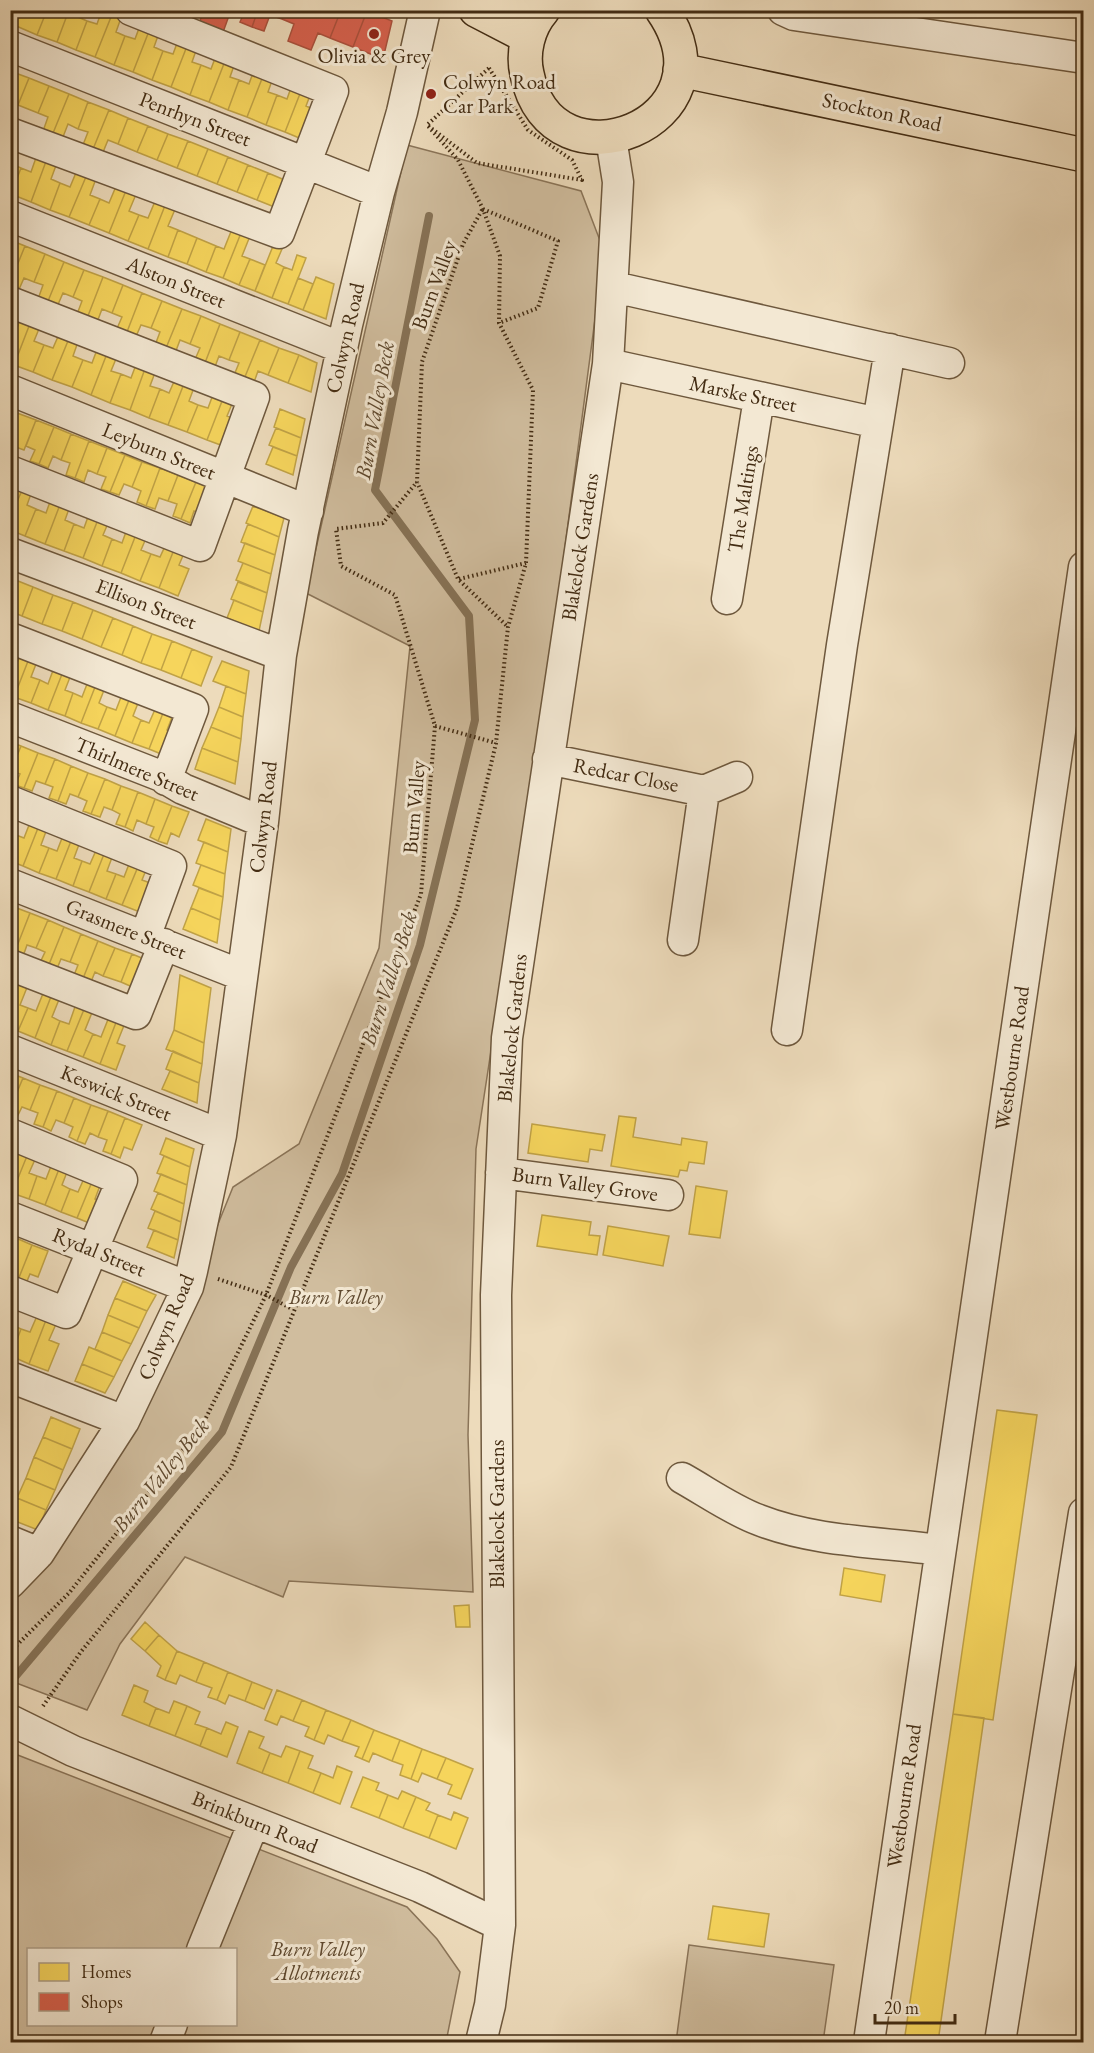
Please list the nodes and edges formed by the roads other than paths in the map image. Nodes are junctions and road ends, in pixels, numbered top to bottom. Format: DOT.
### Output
graph roads {
  1 [pos="131,10"];
  2 [pos="425,10"];
  3 [pos="476,10"];
  4 [pos="662,10"];
  5 [pos="783,10"];
  6 [pos="536,24"];
  7 [pos="10,46"];
  8 [pos="1083,58"];
  9 [pos="680,70"];
  10 [pos="10,133"];
  11 [pos="611,138"];
  12 [pos="1083,155"];
  13 [pos="304,162"];
  14 [pos="379,192"];
  15 [pos="10,216"];
  16 [pos="614,287"];
  17 [pos="10,302"];
  18 [pos="342,349"];
  19 [pos="890,349"];
  20 [pos="949,363"];
  21 [pos="608,364"];
  22 [pos="10,390"];
  23 [pos="759,398"];
  24 [pos="878,423"];
  25 [pos="10,471"];
  26 [pos="226,478"];
  27 [pos="305,521"];
  28 [pos="10,553"];
  29 [pos="1083,567"];
  30 [pos="727,599"];
  31 [pos="10,638"];
  32 [pos="281,655"];
  33 [pos="10,717"];
  34 [pos="548,759"];
  35 [pos="737,777"];
  36 [pos="166,780"];
  37 [pos="704,790"];
  38 [pos="10,801"];
  39 [pos="263,822"];
  40 [pos="10,884"];
  41 [pos="155,940"];
  42 [pos="682,940"];
  43 [pos="10,965"];
  44 [pos="241,975"];
  45 [pos="787,1030"];
  46 [pos="10,1050"];
  47 [pos="10,1134"];
  48 [pos="221,1135"];
  49 [pos="501,1173"];
  50 [pos="668,1195"];
  51 [pos="10,1217"];
  52 [pos="92,1249"];
  53 [pos="190,1279"];
  54 [pos="10,1291"];
  55 [pos="10,1377"];
  56 [pos="124,1421"];
  57 [pos="682,1478"];
  58 [pos="1083,1513"];
  59 [pos="10,1541"];
  60 [pos="940,1550"];
  61 [pos="39,1552"];
  62 [pos="10,1583"];
  63 [pos="1078,1588"];
  64 [pos="20,1725"];
  65 [pos="254,1822"];
  66 [pos="500,1926"];
  67 [pos="203,1948"];
  68 [pos="172,2026"];
  69 [pos="165,2043"];
  70 [pos="482,2043"];
  71 [pos="868,2043"];
  72 [pos="1000,2043"];
  1 -- 13 [label="street"];
  2 -- 14 [label="street, Colwyn Road"];
  3 -- 6 [label="main road"];
  4 -- 9 [label="main road"];
  5 -- 8 [label="street"];
  6 -- 11 [label="main road"];
  7 -- 13 [label="street, Penrhyn Street"];
  9 -- 11 [label="main road"];
  9 -- 12 [label="main road, Stockton Road"];
  10 -- 13 [label="street"];
  11 -- 16 [label="street, Blakelock Gardens"];
  13 -- 14 [label="street, Penrhyn Street"];
  14 -- 18 [label="street, Colwyn Road"];
  15 -- 18 [label="street, Alston Street"];
  16 -- 19 [label="street"];
  16 -- 21 [label="street, Blakelock Gardens"];
  17 -- 26 [label="street"];
  18 -- 27 [label="street, Colwyn Road"];
  19 -- 20 [label="street"];
  19 -- 24 [label="street"];
  21 -- 23 [label="street, Marske Street"];
  21 -- 34 [label="street, Blakelock Gardens"];
  22 -- 26 [label="street, Leyburn Street"];
  23 -- 24 [label="street, Marske Street"];
  23 -- 30 [label="street, The Maltings"];
  24 -- 45 [label="street"];
  25 -- 26 [label="street"];
  26 -- 27 [label="street, Leyburn Street"];
  27 -- 32 [label="street, Colwyn Road"];
  28 -- 32 [label="street, Ellison Street"];
  29 -- 60 [label="street, Westbourne Road"];
  31 -- 36 [label="street"];
  32 -- 39 [label="street, Colwyn Road"];
  33 -- 36 [label="street, Thirlmere Street"];
  34 -- 37 [label="street, Redcar Close"];
  34 -- 49 [label="street, Blakelock Gardens"];
  35 -- 37 [label="street, Redcar Close"];
  36 -- 39 [label="street, Thirlmere Street"];
  37 -- 42 [label="street, Redcar Close"];
  38 -- 41 [label="street"];
  39 -- 44 [label="street, Colwyn Road"];
  40 -- 41 [label="street, Grasmere Street"];
  41 -- 43 [label="street"];
  41 -- 44 [label="street, Grasmere Street"];
  44 -- 48 [label="street, Colwyn Road"];
  46 -- 48 [label="street, Keswick Street"];
  47 -- 52 [label="street"];
  48 -- 53 [label="street, Colwyn Road"];
  49 -- 50 [label="street, Burn Valley Grove"];
  49 -- 66 [label="street, Blakelock Gardens"];
  51 -- 52 [label="street, Rydal Street"];
  52 -- 53 [label="street, Rydal Street"];
  52 -- 54 [label="street"];
  53 -- 56 [label="street, Colwyn Road"];
  55 -- 56 [label="street"];
  56 -- 61 [label="street, Colwyn Road"];
  57 -- 60 [label="street"];
  58 -- 63 [label="street"];
  59 -- 61 [label="street"];
  60 -- 71 [label="street, Westbourne Road"];
  61 -- 62 [label="street, Colwyn Road"];
  63 -- 72 [label="street"];
  64 -- 65 [label="street, Brinkburn Road"];
  65 -- 66 [label="street, Brinkburn Road"];
  65 -- 67 [label="street"];
  66 -- 70 [label="street, Blakelock Gardens"];
  68 -- 69 [label="street"];
}
